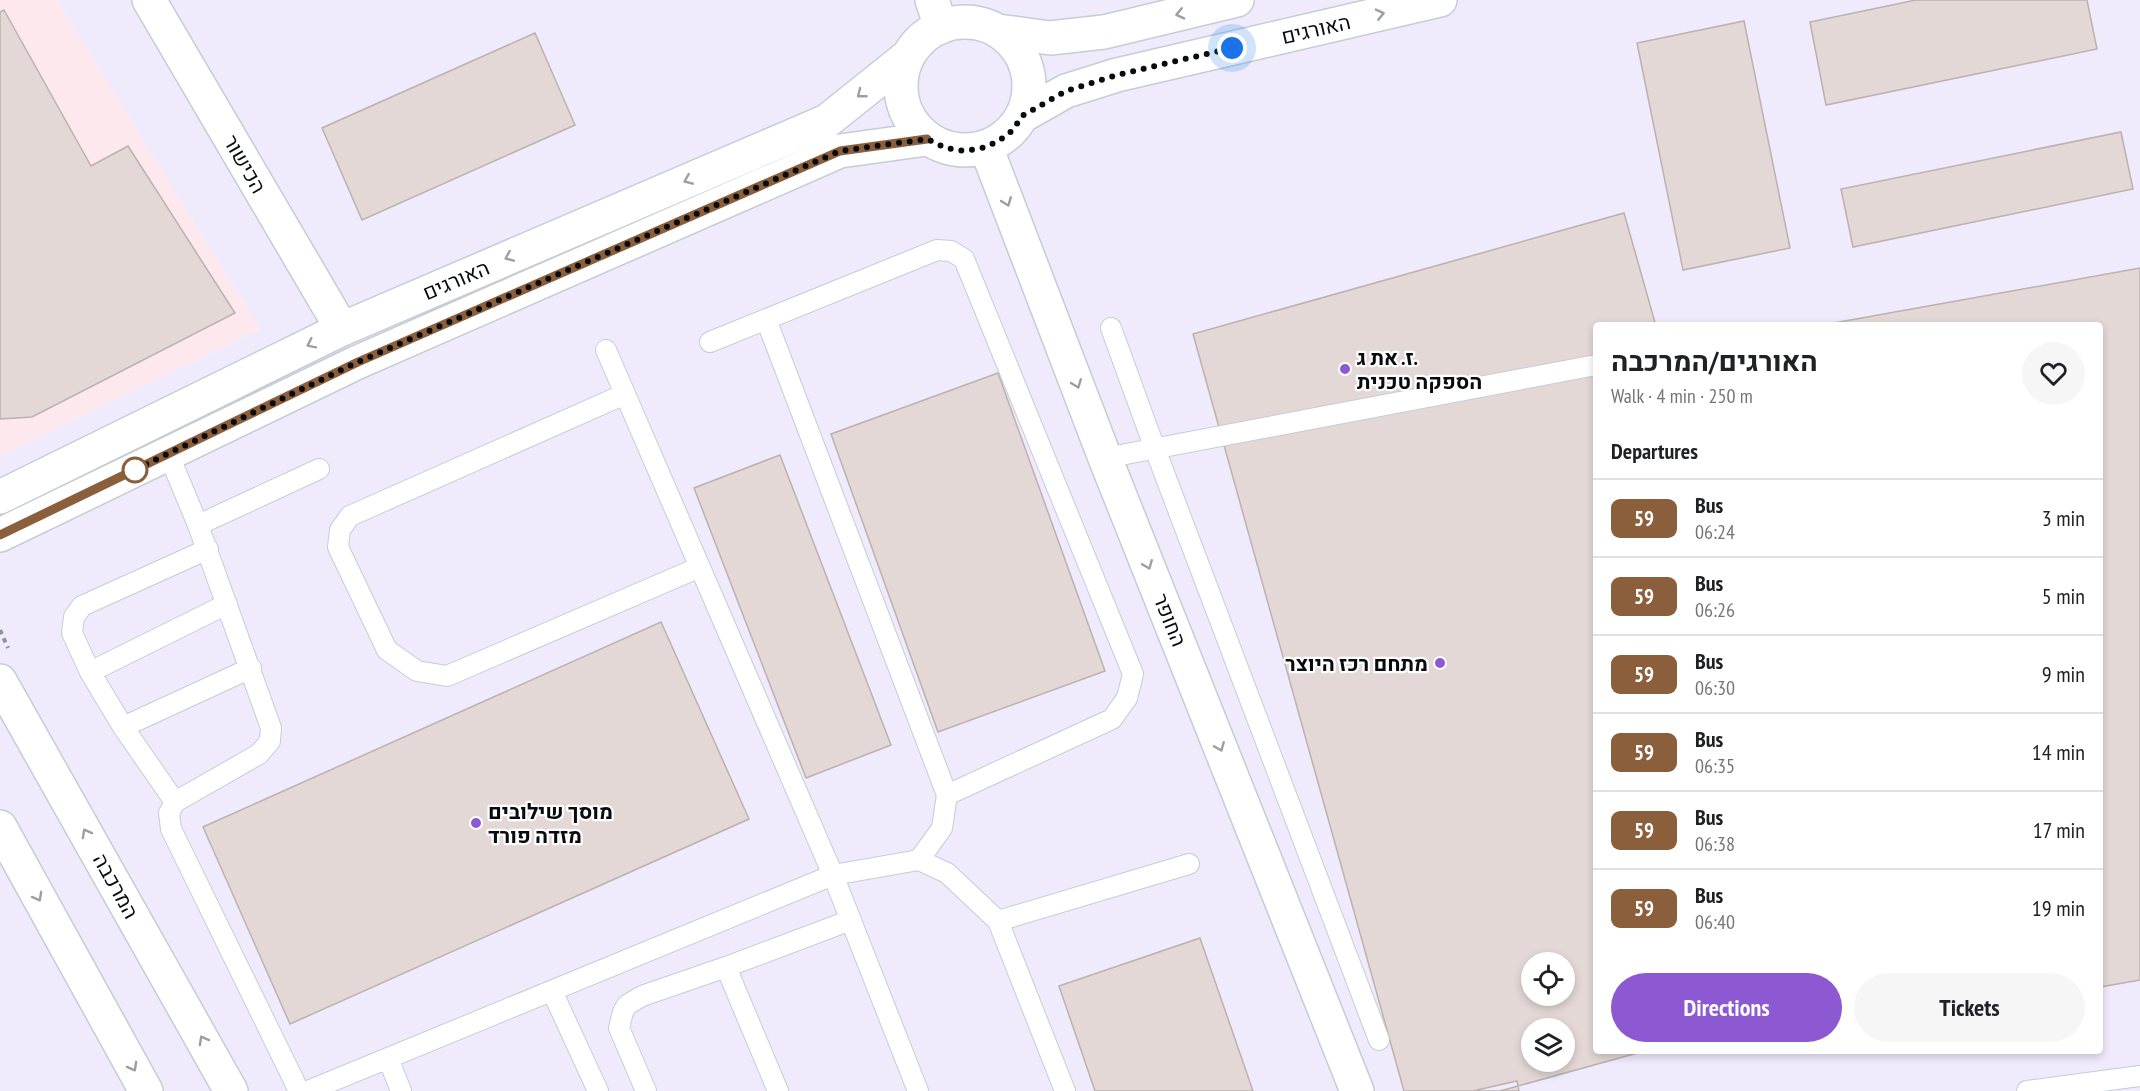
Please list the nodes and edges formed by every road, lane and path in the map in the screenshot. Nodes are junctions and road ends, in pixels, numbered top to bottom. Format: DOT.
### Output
graph roads {
  1 [pos="149,0"];
  2 [pos="1237,0"];
  3 [pos="1440,0"];
  4 [pos="936,13"];
  5 [pos="998,31"];
  6 [pos="907,57"];
  7 [pos="1022,116"];
  8 [pos="927,139"];
  9 [pos="986,147"];
  10 [pos="766,319"];
  11 [pos="1111,328"];
  12 [pos="342,329"];
  13 [pos="710,342"];
  14 [pos="606,350"];
  15 [pos="1593,366"];
  16 [pos="625,394"];
  17 [pos="1155,449"];
  18 [pos="168,453"];
  19 [pos="1105,458"];
  20 [pos="319,469"];
  21 [pos="0,497"];
  22 [pos="198,525"];
  23 [pos="0,535"];
  24 [pos="208,549"];
  25 [pos="700,567"];
  26 [pos="227,603"];
  27 [pos="250,668"];
  28 [pos="90,672"];
  29 [pos="0,681"];
  30 [pos="123,727"];
  31 [pos="947,795"];
  32 [pos="175,802"];
  33 [pos="0,827"];
  34 [pos="919,860"];
  35 [pos="9,864"];
  36 [pos="1189,864"];
  37 [pos="833,875"];
  38 [pos="851,920"];
  39 [pos="998,921"];
  40 [pos="726,967"];
  41 [pos="552,991"];
  42 [pos="1379,1041"];
  43 [pos="388,1058"];
  44 [pos="2140,1076"];
  45 [pos="146,1091"];
  46 [pos="231,1091"];
  47 [pos="299,1091"];
  48 [pos="308,1091"];
  49 [pos="401,1091"];
  50 [pos="598,1091"];
  51 [pos="646,1091"];
  52 [pos="778,1091"];
  53 [pos="918,1091"];
  54 [pos="1065,1091"];
  55 [pos="1357,1091"];
  56 [pos="2027,1091"];
  1 -- 12 [label="street, הכישור"];
  2 -- 5 [label="street, one-way"];
  7 -- 3 [label="street, האורגים, one-way"];
  4 -- 5 [label="street"];
  4 -- 6 [label="street"];
  5 -- 7 [label="street"];
  6 -- 8 [label="street"];
  6 -- 12 [label="street, האורגים, one-way"];
  7 -- 9 [label="street"];
  8 -- 9 [label="street"];
  8 -- 18 [label="street, האורגים"];
  9 -- 19 [label="street, החופר, one-way"];
  10 -- 13 [label="lane"];
  10 -- 31 [label="lane"];
  10 -- 31 [label="lane"];
  11 -- 17 [label="lane"];
  12 -- 21 [label="street, האורגים, one-way"];
  14 -- 16 [label="lane"];
  15 -- 17 [label="lane"];
  16 -- 25 [label="lane"];
  16 -- 25 [label="lane"];
  17 -- 19 [label="lane"];
  17 -- 42 [label="lane"];
  18 -- 22 [label="lane"];
  18 -- 23 [label="street, האורגים"];
  19 -- 55 [label="street, החופר, one-way"];
  20 -- 22 [label="lane"];
  22 -- 24 [label="lane"];
  24 -- 26 [label="lane"];
  24 -- 28 [label="lane"];
  25 -- 37 [label="lane"];
  26 -- 27 [label="lane"];
  26 -- 28 [label="lane"];
  27 -- 30 [label="lane"];
  27 -- 32 [label="lane"];
  28 -- 30 [label="lane"];
  46 -- 29 [label="street, המרכבה, one-way"];
  30 -- 32 [label="lane"];
  31 -- 34 [label="lane"];
  32 -- 47 [label="lane"];
  33 -- 35 [label="street"];
  34 -- 37 [label="lane"];
  34 -- 39 [label="lane"];
  35 -- 45 [label="street, one-way"];
  36 -- 39 [label="lane"];
  37 -- 38 [label="lane"];
  37 -- 41 [label="lane"];
  38 -- 40 [label="lane"];
  38 -- 53 [label="lane"];
  39 -- 54 [label="lane"];
  40 -- 51 [label="lane"];
  40 -- 52 [label="lane"];
  41 -- 43 [label="lane"];
  41 -- 50 [label="lane"];
  43 -- 48 [label="lane"];
  43 -- 49 [label="lane"];
  44 -- 56 [label="lane"];
}
